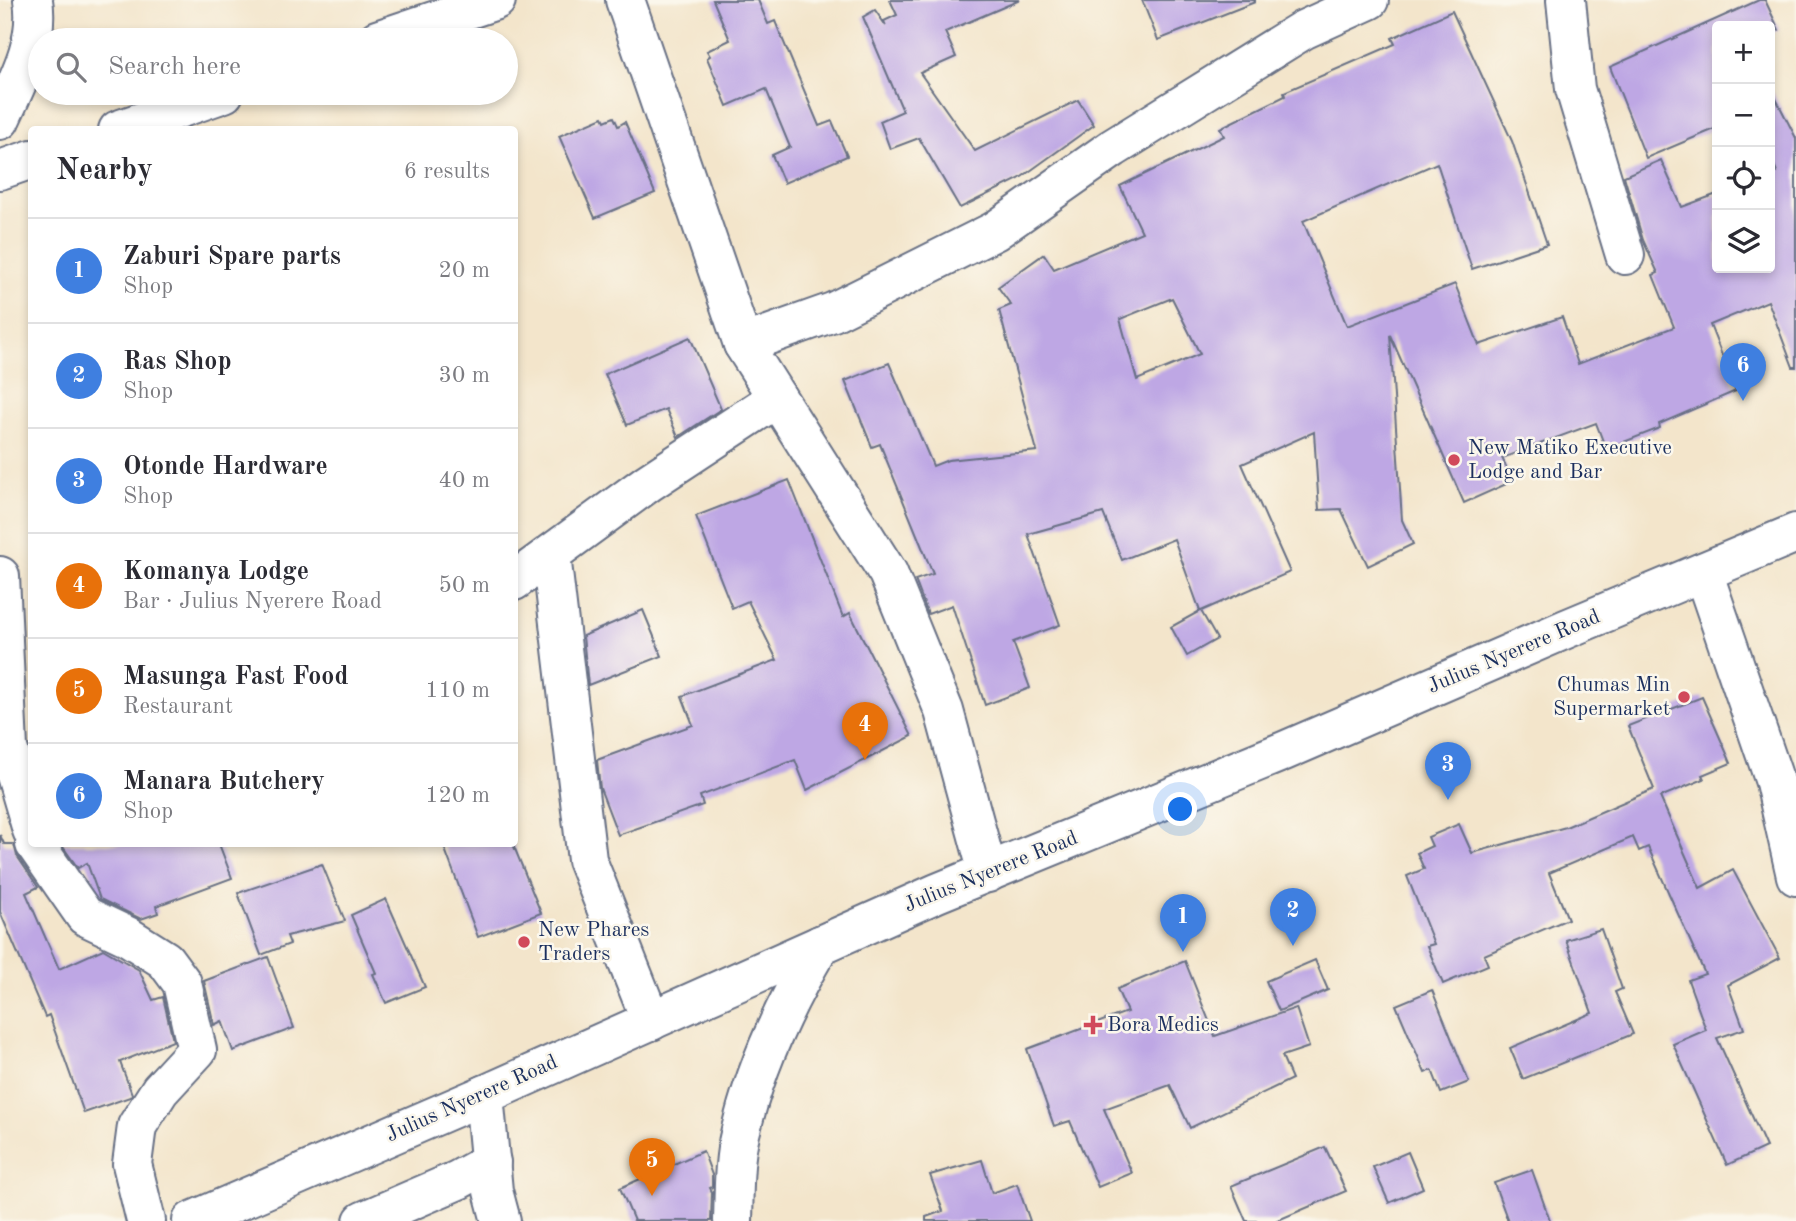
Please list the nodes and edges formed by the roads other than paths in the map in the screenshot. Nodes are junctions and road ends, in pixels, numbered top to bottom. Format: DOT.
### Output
graph roads {
  1 [pos="33,0"];
  2 [pos="496,0"];
  3 [pos="625,0"];
  4 [pos="1369,0"];
  5 [pos="1566,0"];
  6 [pos="33,28"];
  7 [pos="413,28"];
  8 [pos="28,59"];
  9 [pos="190,105"];
  10 [pos="0,120"];
  11 [pos="129,126"];
  12 [pos="28,160"];
  13 [pos="0,170"];
  14 [pos="1625,255"];
  15 [pos="743,344"];
  16 [pos="777,398"];
  17 [pos="1796,534"];
  18 [pos="551,555"];
  19 [pos="1703,572"];
  20 [pos="0,576"];
  21 [pos="518,578"];
  22 [pos="26,790"];
  23 [pos="37,847"];
  24 [pos="988,873"];
  25 [pos="1796,876"];
  26 [pos="820,945"];
  27 [pos="651,1021"];
  28 [pos="484,1095"];
  29 [pos="491,1162"];
  30 [pos="146,1221"];
  31 [pos="192,1221"];
  32 [pos="363,1221"];
  33 [pos="501,1221"];
  34 [pos="733,1221"];
  1 -- 6 [label="main road"];
  2 -- 7 [label="main road"];
  3 -- 15 [label="main road"];
  4 -- 15 [label="main road"];
  5 -- 14 [label="main road"];
  8 -- 10 [label="main road"];
  9 -- 11 [label="main road"];
  12 -- 13 [label="main road"];
  15 -- 16 [label="main road"];
  16 -- 18 [label="main road"];
  16 -- 24 [label="main road"];
  17 -- 19 [label="main road, Julius Nyerere Road"];
  18 -- 21 [label="main road"];
  18 -- 27 [label="main road"];
  19 -- 24 [label="main road, Julius Nyerere Road"];
  19 -- 25 [label="main road"];
  20 -- 22 [label="main road"];
  23 -- 30 [label="main road"];
  24 -- 26 [label="main road, Julius Nyerere Road"];
  26 -- 27 [label="main road, Julius Nyerere Road"];
  26 -- 34 [label="main road"];
  27 -- 28 [label="main road, Julius Nyerere Road"];
  28 -- 29 [label="main road"];
  28 -- 31 [label="main road, Julius Nyerere Road"];
  29 -- 32 [label="main road"];
  29 -- 33 [label="main road"];
}
